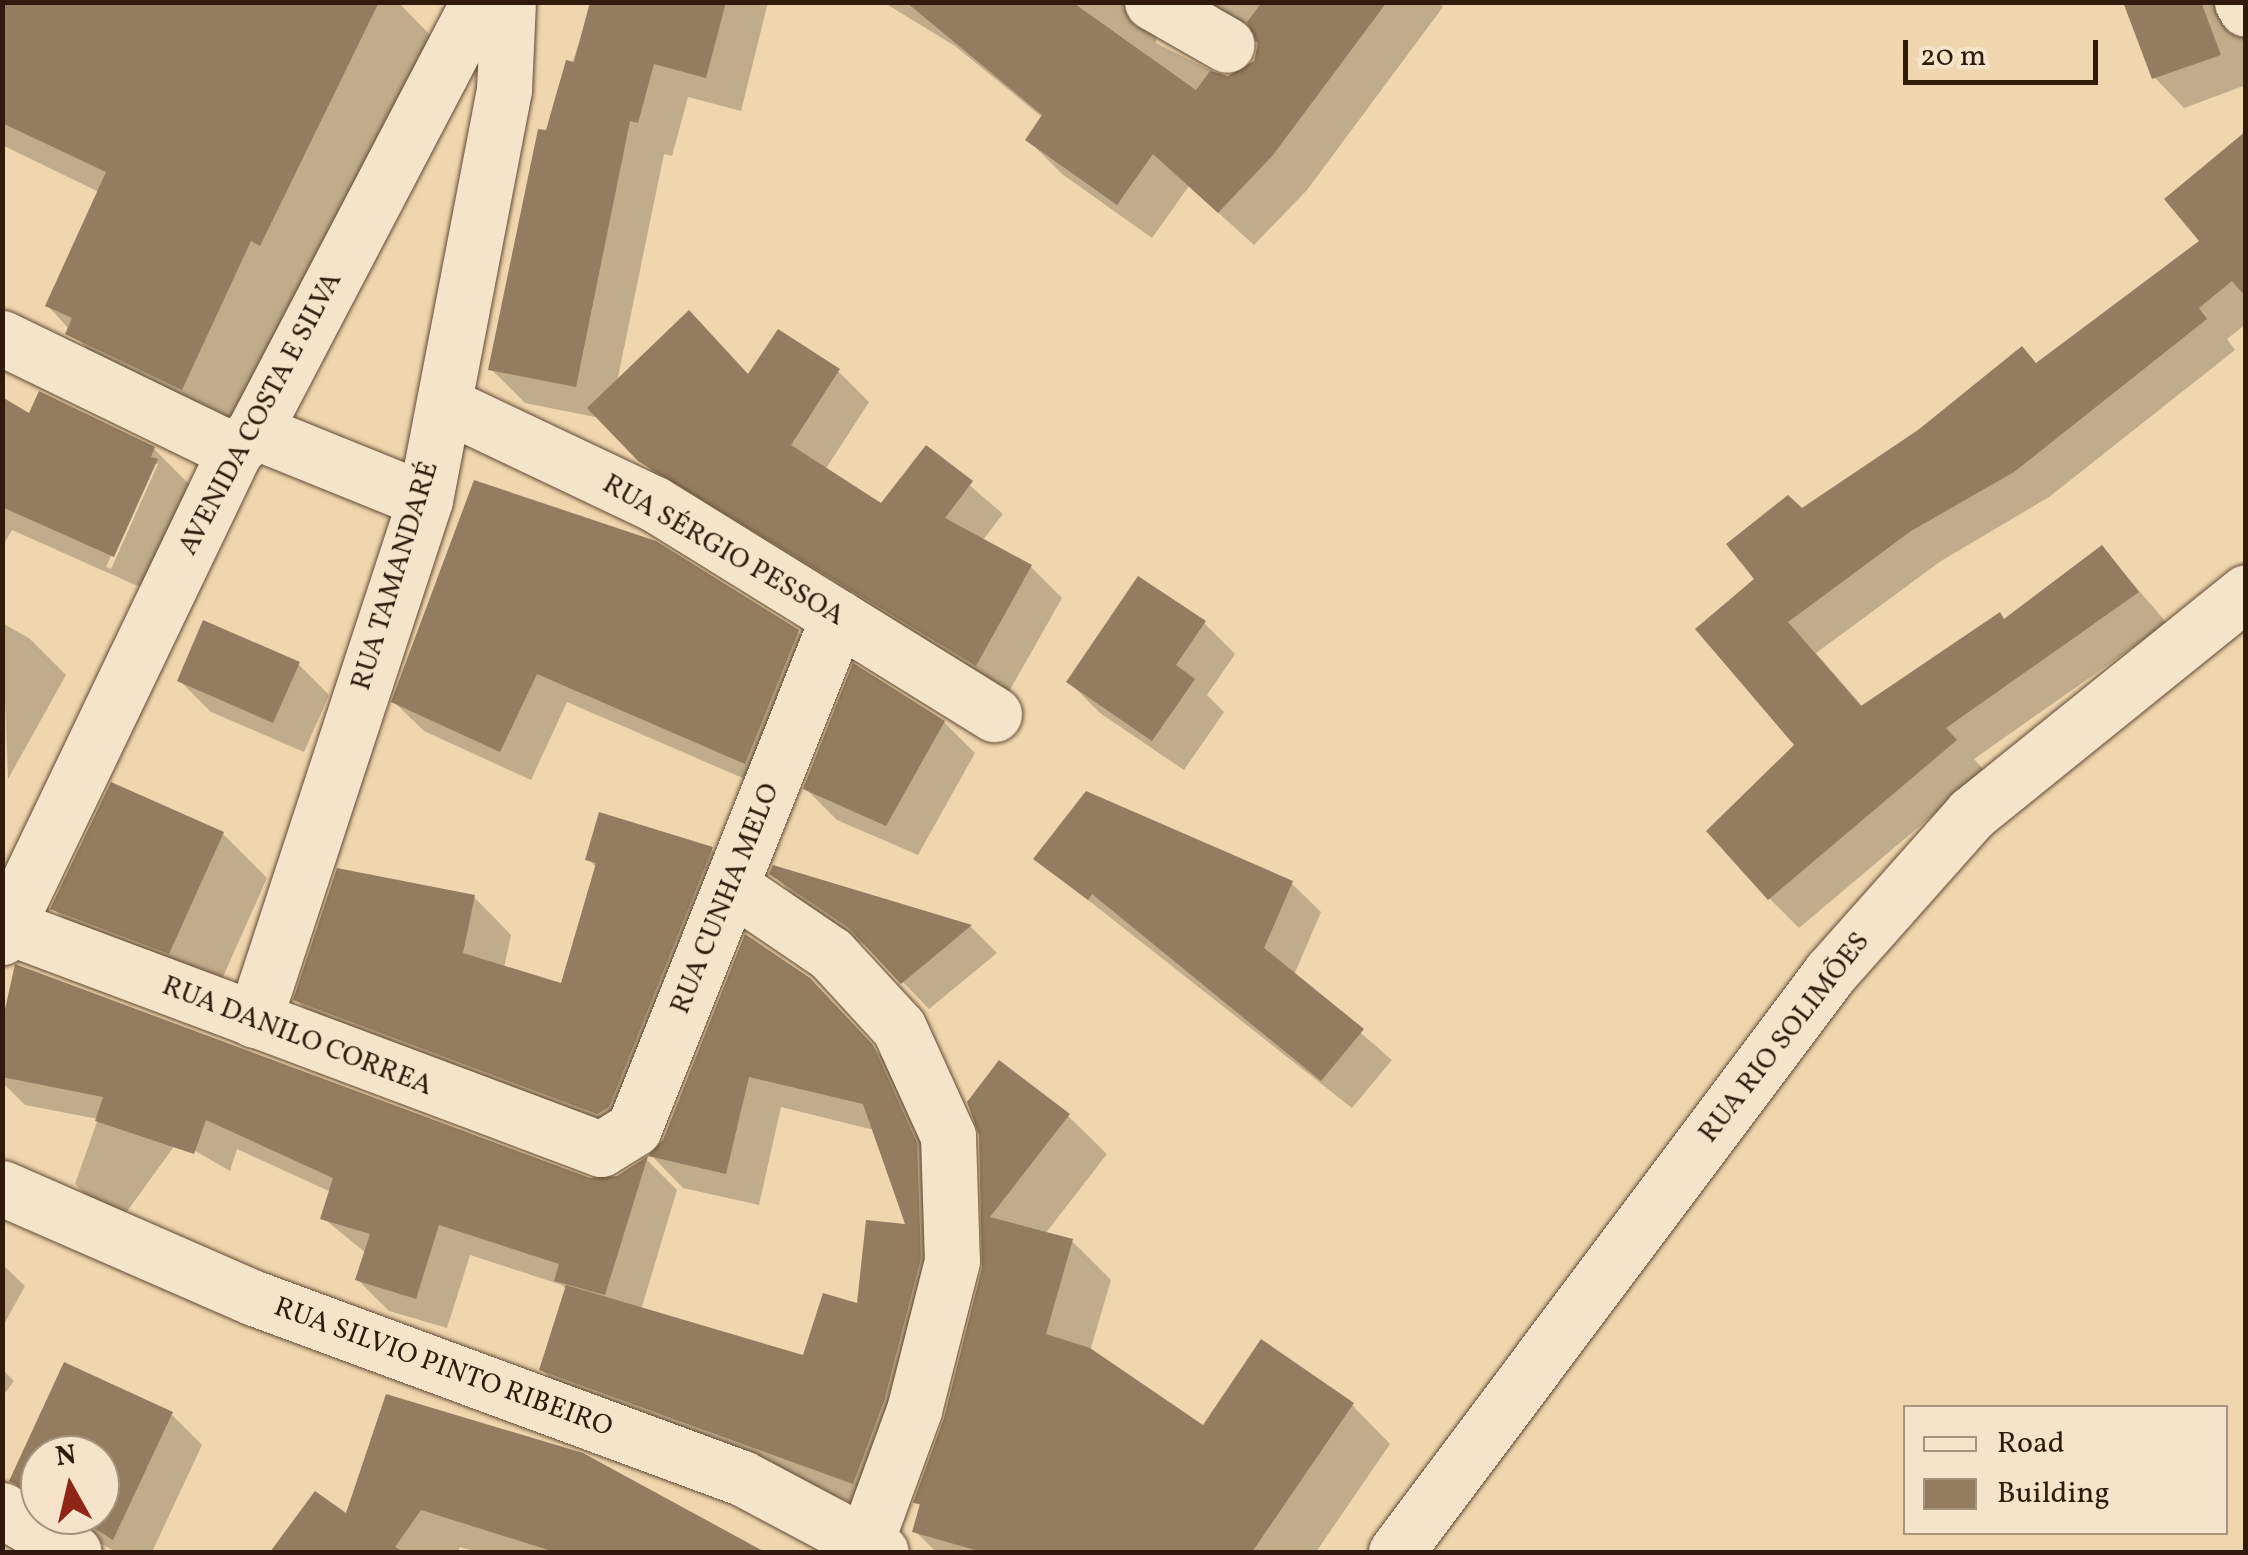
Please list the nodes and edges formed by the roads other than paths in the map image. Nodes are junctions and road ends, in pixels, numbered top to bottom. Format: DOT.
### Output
graph roads {
  1 [pos="478,2"];
  2 [pos="508,2"];
  3 [pos="1152,2"];
  4 [pos="2242,2"];
  5 [pos="2246,9"];
  6 [pos="1227,45"];
  7 [pos="2,338"];
  8 [pos="444,404"];
  9 [pos="244,441"];
  10 [pos="425,500"];
  11 [pos="2246,592"];
  12 [pos="838,618"];
  13 [pos="994,714"];
  14 [pos="731,886"];
  15 [pos="6,932"];
  16 [pos="254,1020"];
  17 [pos="584,1148"];
  18 [pos="2,1188"];
  19 [pos="2,1510"];
  20 [pos="874,1547"];
  21 [pos="74,1552"];
  22 [pos="1396,1552"];
  1 -- 9 [label="street, AVENIDA COSTA E SILVA"];
  2 -- 8 [label="street, RUA TAMANDARÉ"];
  3 -- 6 [label="street"];
  4 -- 5 [label="street"];
  7 -- 9 [label="street"];
  8 -- 10 [label="street, RUA TAMANDARÉ"];
  8 -- 12 [label="street, RUA SÉRGIO PESSOA"];
  9 -- 10 [label="street"];
  9 -- 15 [label="street, AVENIDA COSTA E SILVA"];
  10 -- 16 [label="street, RUA TAMANDARÉ"];
  11 -- 22 [label="street, RUA RIO SOLIMÕES"];
  12 -- 13 [label="street, RUA SÉRGIO PESSOA"];
  12 -- 14 [label="street, RUA CUNHA MELO"];
  14 -- 17 [label="street, RUA CUNHA MELO"];
  14 -- 20 [label="street"];
  15 -- 16 [label="street, RUA DANILO CORREA"];
  16 -- 17 [label="street, RUA DANILO CORREA"];
  18 -- 20 [label="street, RUA SILVIO PINTO RIBEIRO"];
  19 -- 21 [label="street"];
}
